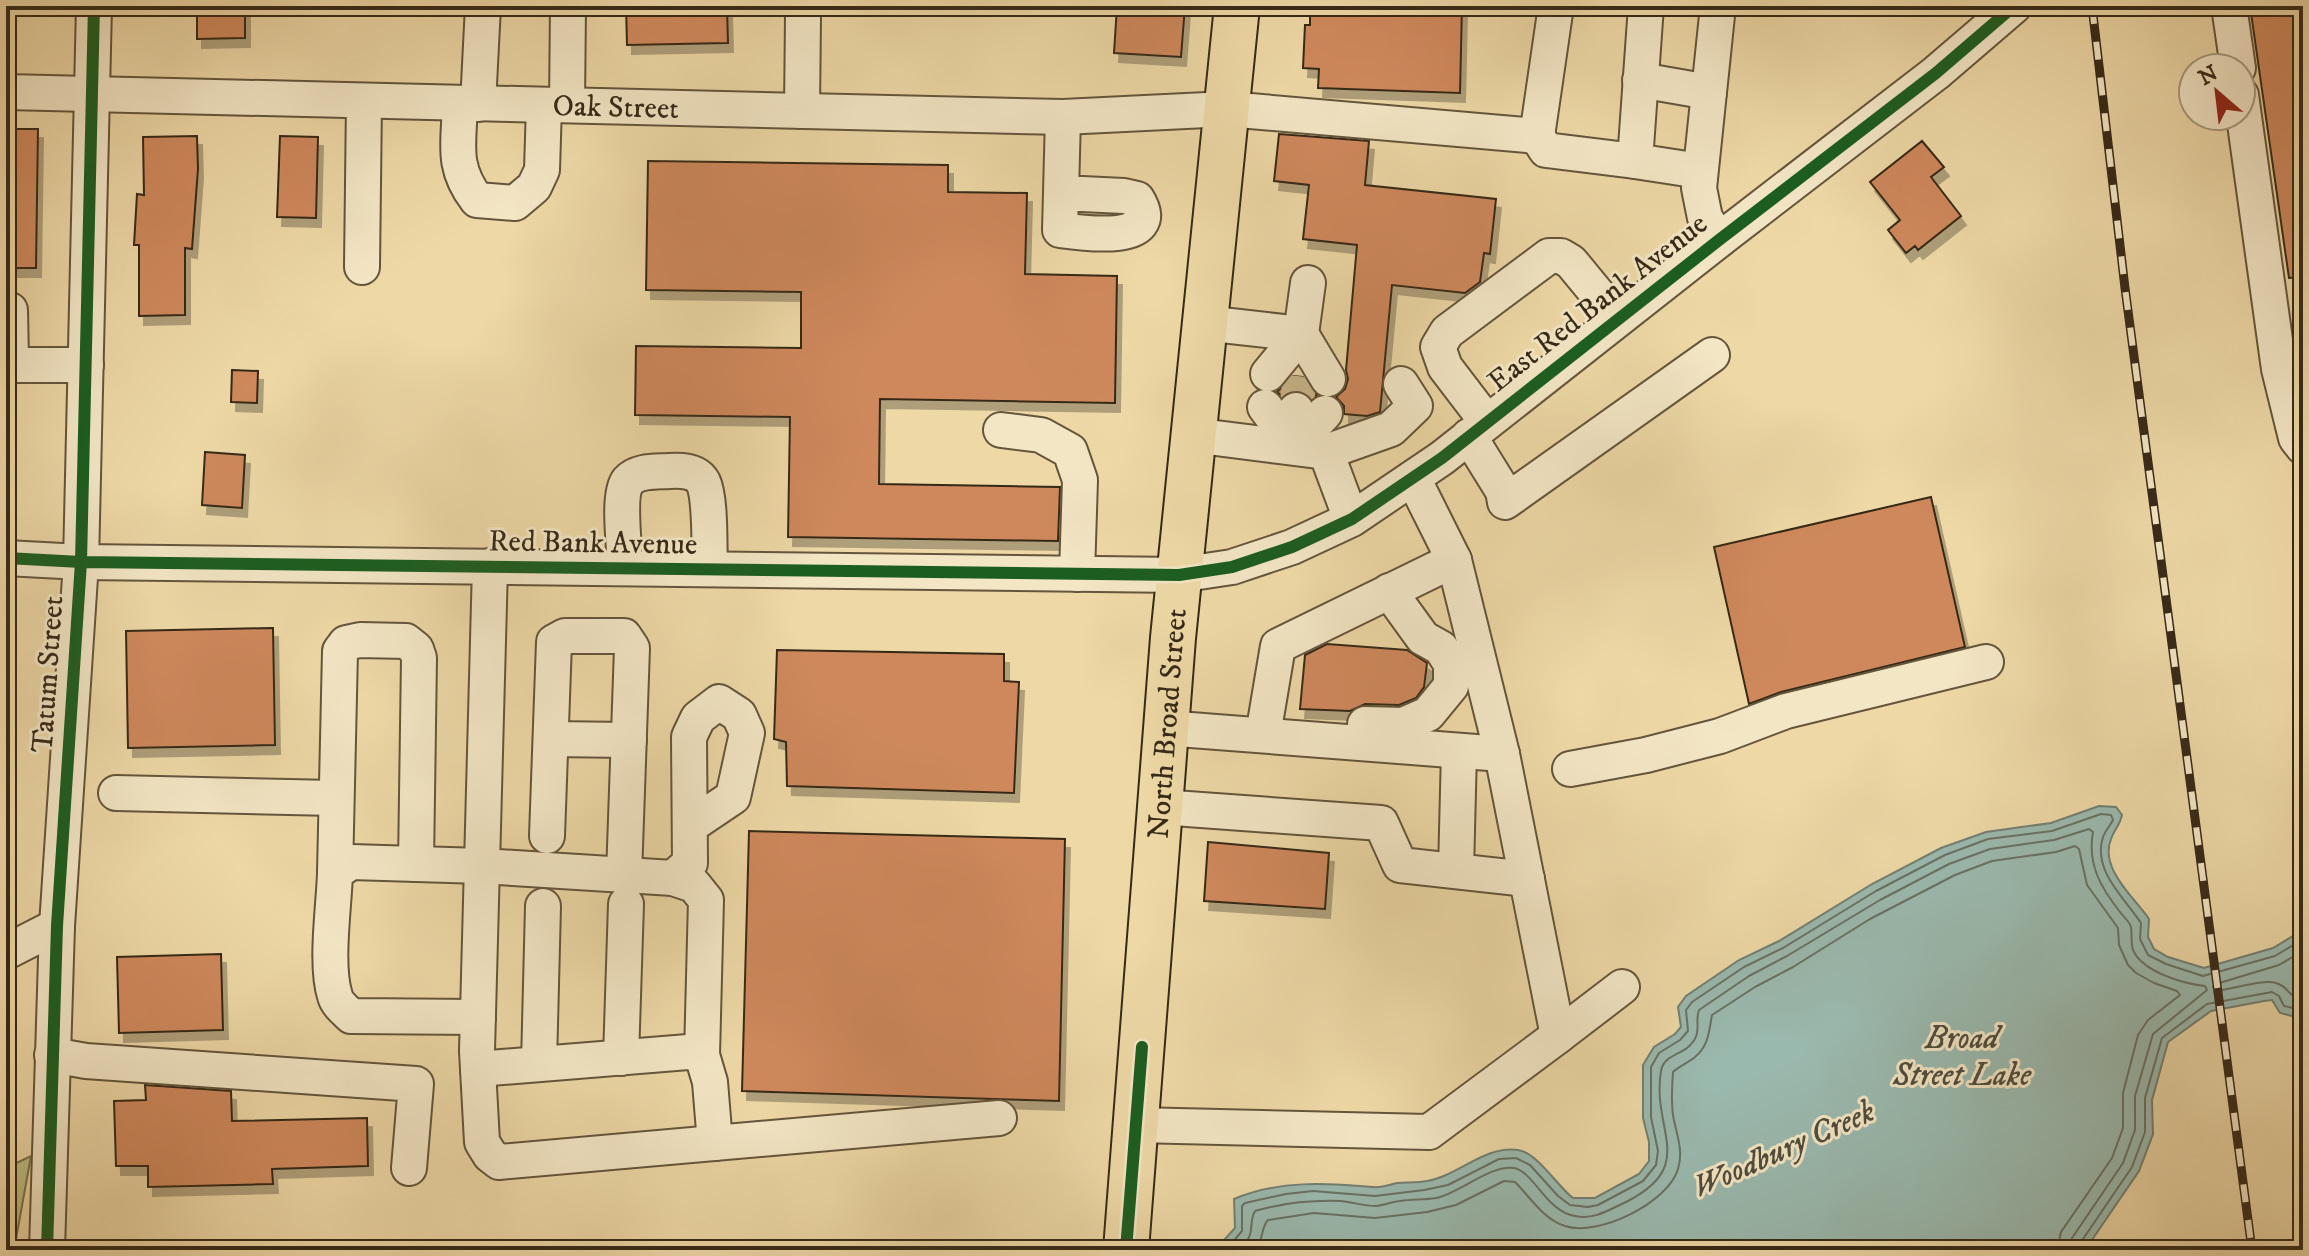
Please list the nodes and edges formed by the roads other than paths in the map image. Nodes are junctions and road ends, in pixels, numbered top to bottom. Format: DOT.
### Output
graph roads {
  1 [pos="94,6"];
  2 [pos="483,6"];
  3 [pos="568,6"];
  4 [pos="1237,6"];
  5 [pos="1556,6"];
  6 [pos="1646,6"];
  7 [pos="1718,6"];
  8 [pos="2014,6"];
  9 [pos="2229,6"];
  10 [pos="795,22"];
  11 [pos="2236,52"];
  12 [pos="1640,80"];
  13 [pos="6,92"];
  14 [pos="1709,92"];
  15 [pos="93,95"];
  16 [pos="364,101"];
  17 [pos="469,103"];
  18 [pos="555,105"];
  19 [pos="1227,109"];
  20 [pos="791,111"];
  21 [pos="1063,117"];
  22 [pos="2246,132"];
  23 [pos="1537,136"];
  24 [pos="1635,161"];
  25 [pos="1700,171"];
  26 [pos="1061,193"];
  27 [pos="1719,240"];
  28 [pos="362,267"];
  29 [pos="1308,283"];
  30 [pos="10,310"];
  31 [pos="1618,319"];
  32 [pos="1204,323"];
  33 [pos="1301,334"];
  34 [pos="1712,355"];
  35 [pos="86,365"];
  36 [pos="1401,384"];
  37 [pos="1297,393"];
  38 [pos="1478,429"];
  39 [pos="1001,430"];
  40 [pos="1192,435"];
  41 [pos="2303,447"];
  42 [pos="1310,449"];
  43 [pos="1413,478"];
  44 [pos="1351,519"];
  45 [pos="6,558"];
  46 [pos="1454,560"];
  47 [pos="81,562"];
  48 [pos="490,566"];
  49 [pos="625,568"];
  50 [pos="710,569"];
  51 [pos="1077,574"];
  52 [pos="1179,575"];
  53 [pos="1389,591"];
  54 [pos="1986,662"];
  55 [pos="1165,728"];
  56 [pos="1263,735"];
  57 [pos="1302,738"];
  58 [pos="551,739"];
  59 [pos="629,740"];
  60 [pos="1459,751"];
  61 [pos="1502,754"];
  62 [pos="1570,769"];
  63 [pos="116,793"];
  64 [pos="335,798"];
  65 [pos="1160,807"];
  66 [pos="690,826"];
  67 [pos="547,836"];
  68 [pos="416,864"];
  69 [pos="482,866"];
  70 [pos="1456,871"];
  71 [pos="335,873"];
  72 [pos="673,878"];
  73 [pos="1527,879"];
  74 [pos="625,890"];
  75 [pos="543,906"];
  76 [pos="57,926"];
  77 [pos="6,952"];
  78 [pos="1622,987"];
  79 [pos="478,1017"];
  80 [pos="1558,1036"];
  81 [pos="52,1055"];
  82 [pos="702,1055"];
  83 [pos="621,1058"];
  84 [pos="539,1064"];
  85 [pos="478,1069"];
  86 [pos="999,1118"];
  87 [pos="1136,1125"];
  88 [pos="715,1143"];
  89 [pos="409,1168"];
  90 [pos="1127,1235"];
  91 [pos="47,1250"];
  1 -- 15 [label="street, Tatum Street"];
  2 -- 17 [label="street"];
  3 -- 18 [label="street"];
  4 -- 19 [label="main road, North Broad Street"];
  5 -- 23 [label="street"];
  6 -- 12 [label="street"];
  7 -- 14 [label="street"];
  8 -- 27 [label="street, East Red Bank Avenue"];
  9 -- 11 [label="street"];
  10 -- 20 [label="street"];
  12 -- 14 [label="street"];
  12 -- 24 [label="street"];
  13 -- 15 [label="street, Oak Street"];
  14 -- 25 [label="street"];
  15 -- 16 [label="street, Oak Street"];
  15 -- 35 [label="street, Tatum Street"];
  16 -- 17 [label="street, Oak Street"];
  16 -- 28 [label="street"];
  17 -- 18 [label="street, Oak Street"];
  17 -- 18 [label="street"];
  18 -- 20 [label="street, Oak Street"];
  19 -- 21 [label="street, Oak Street"];
  19 -- 23 [label="street, Oak Street"];
  19 -- 32 [label="main road, North Broad Street"];
  20 -- 21 [label="street, Oak Street"];
  21 -- 26 [label="street"];
  22 -- 41 [label="street"];
  23 -- 24 [label="street"];
  24 -- 25 [label="street"];
  25 -- 27 [label="street"];
  27 -- 31 [label="street, East Red Bank Avenue"];
  29 -- 33 [label="street"];
  30 -- 35 [label="street"];
  31 -- 38 [label="street, East Red Bank Avenue"];
  31 -- 38 [label="street"];
  32 -- 33 [label="street"];
  32 -- 40 [label="main road, North Broad Street"];
  33 -- 37 [label="street"];
  33 -- 37 [label="street"];
  34 -- 38 [label="street"];
  35 -- 47 [label="street, Tatum Street"];
  36 -- 42 [label="street"];
  37 -- 42 [label="street"];
  37 -- 42 [label="street"];
  38 -- 43 [label="street, East Red Bank Avenue"];
  39 -- 51 [label="street"];
  40 -- 42 [label="street"];
  40 -- 52 [label="main road, North Broad Street"];
  42 -- 44 [label="street"];
  43 -- 44 [label="street, East Red Bank Avenue"];
  43 -- 46 [label="street"];
  44 -- 52 [label="street, East Red Bank Avenue"];
  45 -- 47 [label="street, Red Bank Avenue"];
  46 -- 53 [label="street"];
  46 -- 61 [label="street"];
  47 -- 48 [label="street, Red Bank Avenue"];
  47 -- 76 [label="street, Tatum Street"];
  48 -- 49 [label="street, Red Bank Avenue"];
  48 -- 69 [label="street"];
  49 -- 50 [label="street, Red Bank Avenue"];
  49 -- 50 [label="street"];
  50 -- 51 [label="street, Red Bank Avenue"];
  51 -- 52 [label="street, Red Bank Avenue"];
  52 -- 55 [label="main road, North Broad Street"];
  53 -- 56 [label="street"];
  53 -- 57 [label="street"];
  54 -- 62 [label="street"];
  55 -- 56 [label="street"];
  55 -- 65 [label="main road, North Broad Street"];
  56 -- 57 [label="street"];
  57 -- 60 [label="street"];
  58 -- 59 [label="street"];
  58 -- 59 [label="street"];
  58 -- 67 [label="street"];
  59 -- 74 [label="street"];
  60 -- 61 [label="street"];
  60 -- 70 [label="street"];
  61 -- 73 [label="street"];
  63 -- 64 [label="street"];
  64 -- 68 [label="street"];
  64 -- 71 [label="street"];
  65 -- 70 [label="street"];
  65 -- 87 [label="main road, North Broad Street"];
  66 -- 72 [label="street"];
  68 -- 69 [label="street"];
  68 -- 71 [label="street"];
  69 -- 74 [label="street"];
  69 -- 79 [label="street"];
  70 -- 73 [label="street"];
  71 -- 79 [label="street"];
  72 -- 74 [label="street"];
  72 -- 82 [label="street"];
  73 -- 80 [label="street"];
  74 -- 83 [label="street"];
  75 -- 84 [label="street"];
  76 -- 77 [label="street"];
  76 -- 81 [label="street, Tatum Street"];
  78 -- 80 [label="street"];
  79 -- 85 [label="street"];
  80 -- 87 [label="street"];
  81 -- 89 [label="street"];
  81 -- 91 [label="street, Tatum Street"];
  82 -- 83 [label="street"];
  82 -- 88 [label="street"];
  83 -- 84 [label="street"];
  84 -- 85 [label="street"];
  85 -- 88 [label="street"];
  86 -- 88 [label="street"];
  87 -- 90 [label="main road, North Broad Street"];
}
